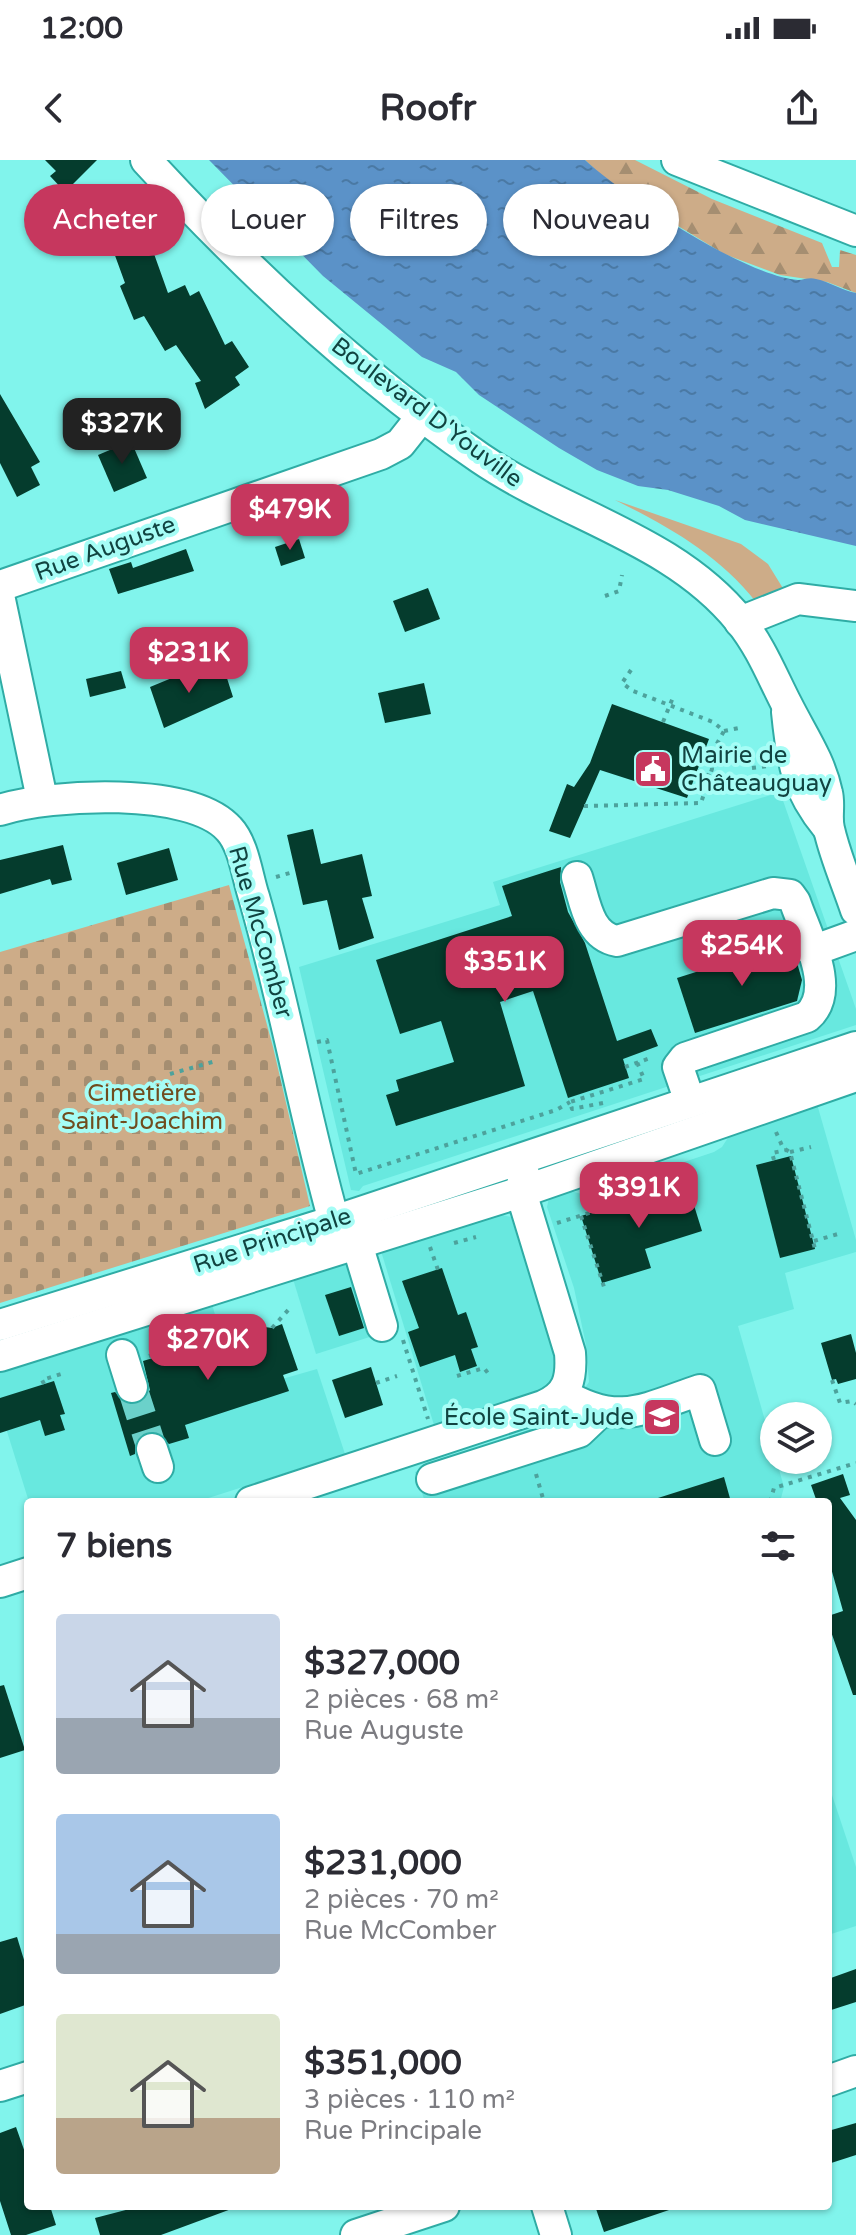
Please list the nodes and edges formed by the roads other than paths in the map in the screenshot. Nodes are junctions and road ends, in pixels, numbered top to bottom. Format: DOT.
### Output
graph roads {
  1 [pos="146,160"];
  2 [pos="677,160"];
  3 [pos="856,231"];
  4 [pos="423,415"];
  5 [pos="0,586"];
  6 [pos="0,600"];
  7 [pos="856,606"];
  8 [pos="740,622"];
  9 [pos="42,799"];
  10 [pos="0,810"];
  11 [pos="577,877"];
  12 [pos="856,910"];
  13 [pos="856,935"];
  14 [pos="812,951"];
  15 [pos="856,1047"];
  16 [pos="856,1076"];
  17 [pos="690,1102"];
  18 [pos="544,1151"];
  19 [pos="521,1192"];
  20 [pos="334,1221"];
  21 [pos="357,1244"];
  22 [pos="0,1325"];
  23 [pos="382,1326"];
  24 [pos="122,1355"];
  25 [pos="0,1356"];
  26 [pos="132,1387"];
  27 [pos="563,1394"];
  28 [pos="599,1413"];
  29 [pos="715,1440"];
  30 [pos="420,1447"];
  31 [pos="435,1491"];
  32 [pos="315,1492"];
  33 [pos="277,1498"];
  34 [pos="24,1574"];
  35 [pos="0,1582"];
  36 [pos="856,2071"];
  37 [pos="24,2078"];
  38 [pos="832,2080"];
  39 [pos="0,2086"];
  40 [pos="432,2210"];
  41 [pos="548,2210"];
  42 [pos="356,2235"];
  43 [pos="556,2235"];
  1 -- 4 [label="street, Boulevard D'Youville"];
  2 -- 3 [label="street"];
  4 -- 5 [label="street, Rue Auguste"];
  4 -- 8 [label="street, Boulevard D'Youville"];
  6 -- 9 [label="street"];
  7 -- 8 [label="street"];
  8 -- 12 [label="street, Boulevard D'Youville"];
  9 -- 10 [label="street, Rue McComber"];
  9 -- 20 [label="street, Rue McComber"];
  11 -- 14 [label="street"];
  13 -- 14 [label="street"];
  14 -- 17 [label="street"];
  15 -- 17 [label="street, Rue Principale"];
  16 -- 19 [label="street, Rue Principale"];
  17 -- 18 [label="street, Rue Principale"];
  18 -- 19 [label="street"];
  18 -- 20 [label="street, Rue Principale"];
  19 -- 21 [label="street, Rue Principale"];
  19 -- 27 [label="street"];
  20 -- 22 [label="street, Rue Principale"];
  21 -- 23 [label="street"];
  21 -- 25 [label="street, Rue Principale"];
  24 -- 26 [label="street"];
  27 -- 28 [label="street"];
  27 -- 30 [label="street"];
  28 -- 29 [label="street"];
  28 -- 31 [label="street"];
  30 -- 31 [label="street"];
  30 -- 32 [label="street"];
  32 -- 33 [label="street"];
  34 -- 35 [label="street"];
  36 -- 38 [label="street"];
  37 -- 39 [label="street"];
  40 -- 42 [label="street"];
  41 -- 43 [label="street"];
}
